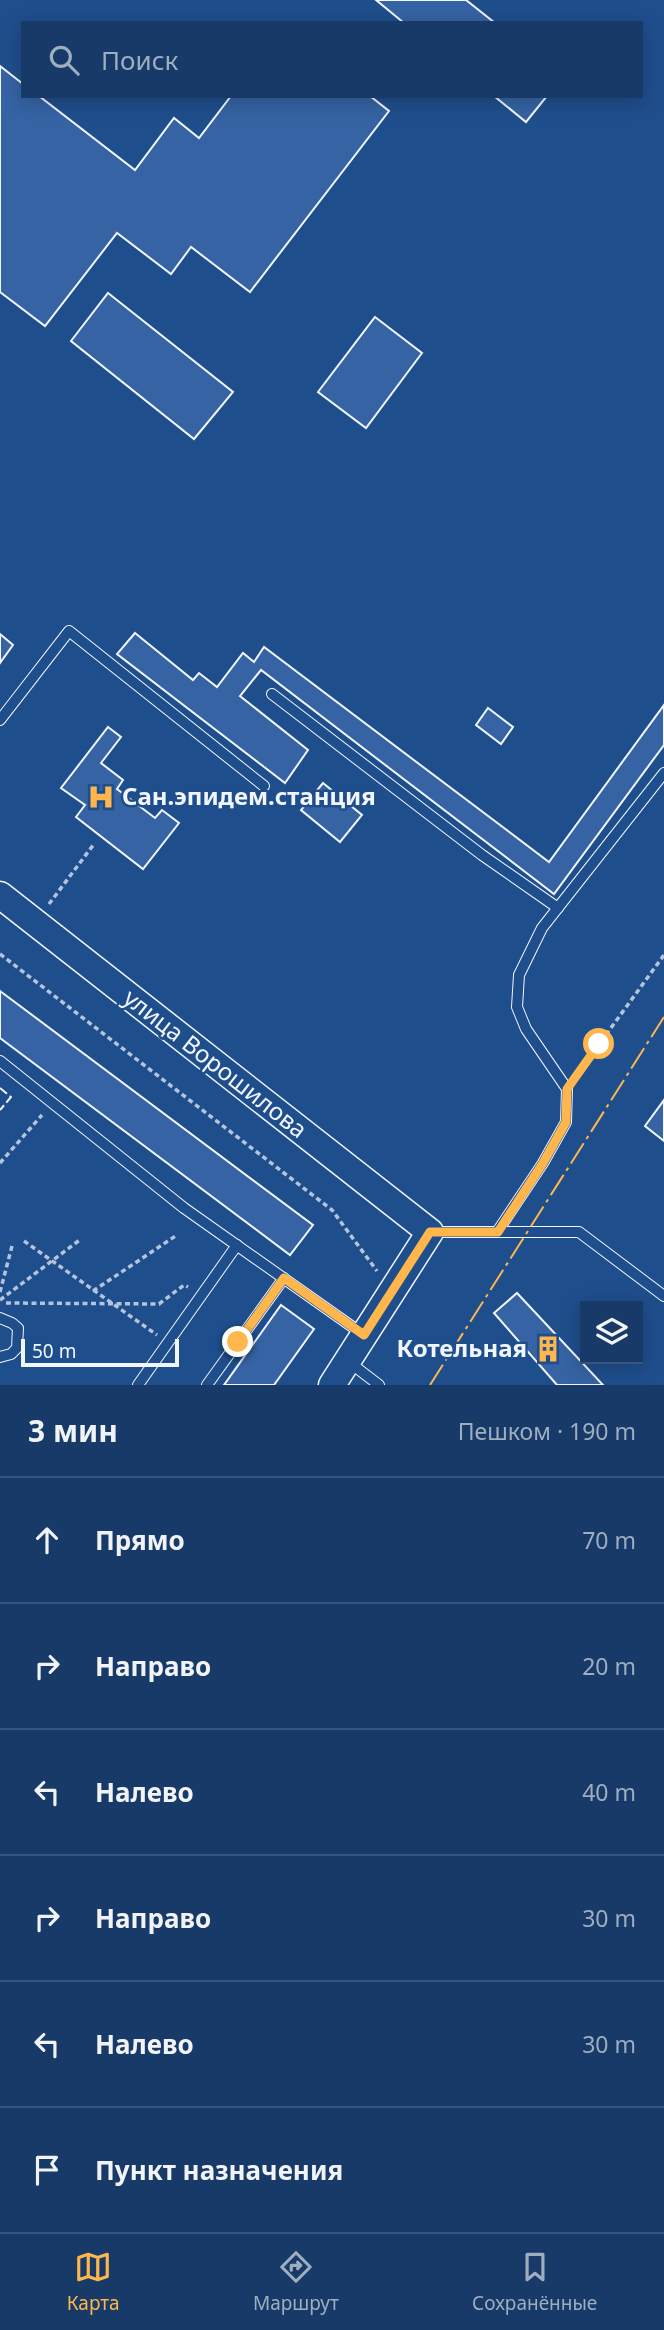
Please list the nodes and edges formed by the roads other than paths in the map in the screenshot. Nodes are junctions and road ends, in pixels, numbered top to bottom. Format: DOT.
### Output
graph roads {
  1 [pos="272,694"];
  2 [pos="0,720"];
  3 [pos="664,773"];
  4 [pos="264,786"];
  5 [pos="0,895"];
  6 [pos="558,908"];
  7 [pos="0,1061"];
  8 [pos="430,1232"];
  9 [pos="498,1232"];
  10 [pos="237,1245"];
  11 [pos="284,1278"];
  12 [pos="664,1296"];
  13 [pos="0,1318"];
  14 [pos="364,1335"];
  15 [pos="0,1357"];
  16 [pos="348,1361"];
  17 [pos="138,1385"];
  18 [pos="207,1385"];
  19 [pos="332,1385"];
  20 [pos="379,1385"];
  1 -- 6 [label="lane"];
  2 -- 4 [label="lane"];
  3 -- 6 [label="lane"];
  5 -- 8 [label="street, улица Ворошилова"];
  6 -- 9 [label="lane"];
  7 -- 10 [label="lane"];
  8 -- 9 [label="lane"];
  8 -- 14 [label="street"];
  9 -- 12 [label="lane"];
  10 -- 11 [label="lane"];
  10 -- 17 [label="lane"];
  11 -- 14 [label="lane"];
  11 -- 18 [label="lane"];
  13 -- 15 [label="lane"];
  14 -- 16 [label="street"];
  16 -- 19 [label="street"];
  16 -- 20 [label="lane"];
}
